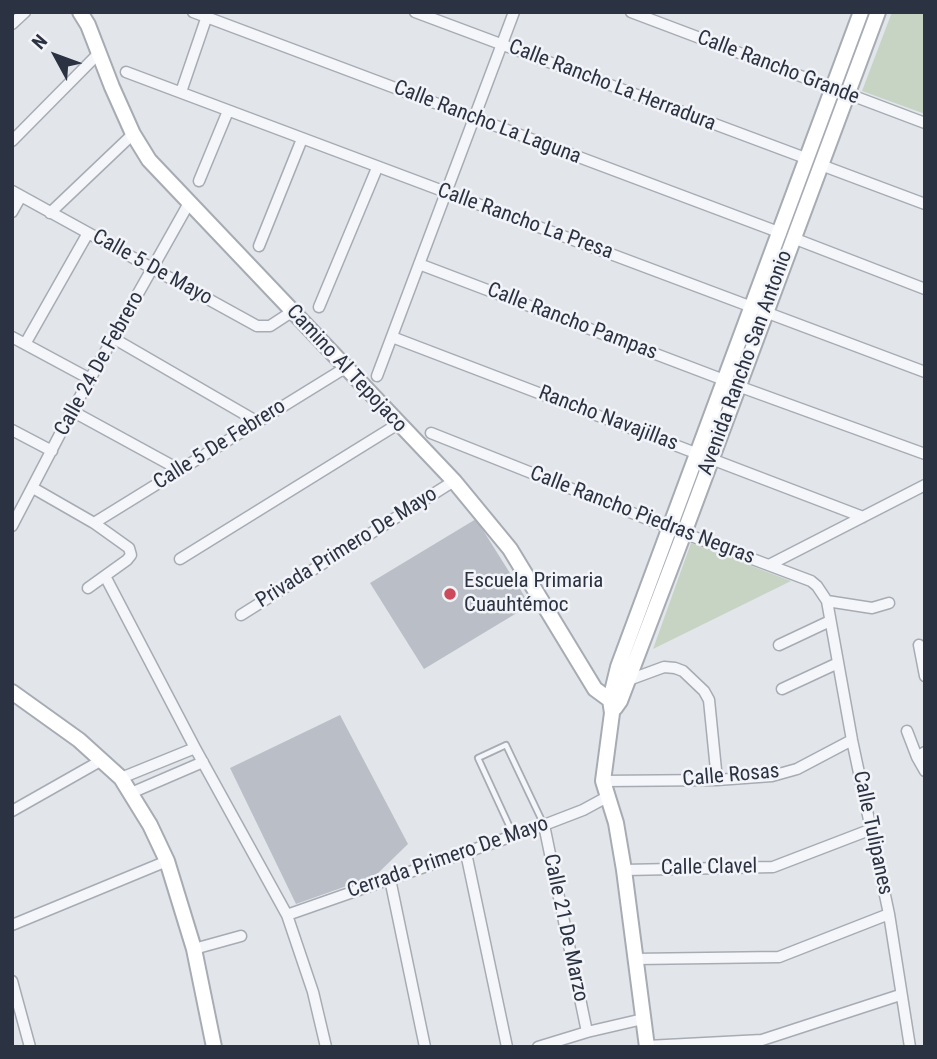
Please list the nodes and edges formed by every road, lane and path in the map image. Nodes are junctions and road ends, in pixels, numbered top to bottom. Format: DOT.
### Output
graph roads {
  1 [pos="25,12"];
  2 [pos="193,12"];
  3 [pos="415,12"];
  4 [pos="514,12"];
  5 [pos="631,12"];
  6 [pos="878,12"];
  7 [pos="856,14"];
  8 [pos="207,15"];
  9 [pos="85,17"];
  10 [pos="12,24"];
  11 [pos="502,45"];
  12 [pos="99,53"];
  13 [pos="126,72"];
  14 [pos="181,92"];
  15 [pos="841,92"];
  16 [pos="228,111"];
  17 [pos="474,118"];
  18 [pos="925,123"];
  19 [pos="133,134"];
  20 [pos="302,139"];
  21 [pos="12,141"];
  22 [pos="814,162"];
  23 [pos="377,168"];
  24 [pos="199,181"];
  25 [pos="445,192"];
  26 [pos="17,194"];
  27 [pos="190,202"];
  28 [pos="925,204"];
  29 [pos="12,212"];
  30 [pos="50,212"];
  31 [pos="88,233"];
  32 [pos="787,236"];
  33 [pos="259,246"];
  34 [pos="419,264"];
  35 [pos="152,269"];
  36 [pos="925,289"];
  37 [pos="319,307"];
  38 [pos="759,309"];
  39 [pos="293,311"];
  40 [pos="12,337"];
  41 [pos="392,337"];
  42 [pos="113,338"];
  43 [pos="25,344"];
  44 [pos="345,368"];
  45 [pos="925,372"];
  46 [pos="377,376"];
  47 [pos="90,379"];
  48 [pos="724,380"];
  49 [pos="738,386"];
  50 [pos="72,411"];
  51 [pos="258,422"];
  52 [pos="398,424"];
  53 [pos="12,430"];
  54 [pos="431,433"];
  55 [pos="52,451"];
  56 [pos="925,454"];
  57 [pos="704,456"];
  58 [pos="180,470"];
  59 [pos="454,481"];
  60 [pos="925,485"];
  61 [pos="33,488"];
  62 [pos="863,517"];
  63 [pos="94,523"];
  64 [pos="12,526"];
  65 [pos="677,531"];
  66 [pos="180,559"];
  67 [pos="769,565"];
  68 [pos="105,576"];
  69 [pos="88,587"];
  70 [pos="827,601"];
  71 [pos="889,603"];
  72 [pos="241,615"];
  73 [pos="831,621"];
  74 [pos="779,645"];
  75 [pos="919,645"];
  76 [pos="838,663"];
  77 [pos="924,671"];
  78 [pos="621,680"];
  79 [pos="782,689"];
  80 [pos="12,692"];
  81 [pos="614,705"];
  82 [pos="907,731"];
  83 [pos="852,740"];
  84 [pos="195,748"];
  85 [pos="921,754"];
  86 [pos="102,760"];
  87 [pos="203,762"];
  88 [pos="925,771"];
  89 [pos="121,778"];
  90 [pos="717,780"];
  91 [pos="603,781"];
  92 [pos="131,793"];
  93 [pos="607,797"];
  94 [pos="12,811"];
  95 [pos="544,825"];
  96 [pos="872,829"];
  97 [pos="514,834"];
  98 [pos="466,853"];
  99 [pos="167,861"];
  100 [pos="624,870"];
  101 [pos="390,878"];
  102 [pos="889,914"];
  103 [pos="287,915"];
  104 [pos="12,925"];
  105 [pos="241,936"];
  106 [pos="194,949"];
  107 [pos="635,958"];
  108 [pos="12,982"];
  109 [pos="900,995"];
  110 [pos="643,1019"];
  111 [pos="587,1032"];
  112 [pos="647,1046"];
  113 [pos="30,1047"];
  114 [pos="214,1047"];
  115 [pos="326,1047"];
  116 [pos="425,1047"];
  117 [pos="507,1047"];
  118 [pos="538,1047"];
  119 [pos="910,1047"];
  1 -- 10 [label="street"];
  2 -- 8 [label="street, Calle Rancho La Laguna"];
  3 -- 11 [label="street, Calle Rancho La Herradura"];
  4 -- 11 [label="street"];
  5 -- 15 [label="street, Calle Rancho Grande"];
  6 -- 15 [label="street, Avenida Rancho San Antonio"];
  7 -- 15 [label="street, Avenida Rancho San Antonio"];
  8 -- 14 [label="street"];
  8 -- 17 [label="street, Calle Rancho La Laguna"];
  9 -- 12 [label="street, Camino Al Tepojaco"];
  11 -- 17 [label="street"];
  11 -- 22 [label="street, Calle Rancho La Herradura"];
  12 -- 19 [label="street, Camino Al Tepojaco"];
  12 -- 21 [label="street"];
  13 -- 14 [label="street, Calle Rancho La Presa"];
  14 -- 16 [label="street, Calle Rancho La Presa"];
  15 -- 18 [label="street, Calle Rancho Grande"];
  15 -- 22 [label="street, Avenida Rancho San Antonio"];
  16 -- 20 [label="street, Calle Rancho La Presa"];
  16 -- 24 [label="street"];
  17 -- 25 [label="street"];
  17 -- 32 [label="street, Calle Rancho La Laguna"];
  19 -- 27 [label="street, Camino Al Tepojaco"];
  19 -- 30 [label="street"];
  20 -- 23 [label="street, Calle Rancho La Presa"];
  20 -- 33 [label="street"];
  22 -- 28 [label="street, Calle Rancho La Herradura"];
  22 -- 32 [label="street, Avenida Rancho San Antonio"];
  23 -- 25 [label="street, Calle Rancho La Presa"];
  23 -- 37 [label="street"];
  25 -- 34 [label="street"];
  25 -- 38 [label="street, Calle Rancho La Presa"];
  26 -- 29 [label="street"];
  26 -- 30 [label="street, Calle 5 De Mayo"];
  27 -- 35 [label="street, Calle 24 De Febrero"];
  27 -- 39 [label="street, Camino Al Tepojaco"];
  30 -- 31 [label="street, Calle 5 De Mayo"];
  31 -- 35 [label="street, Calle 5 De Mayo"];
  31 -- 43 [label="street"];
  32 -- 36 [label="street, Calle Rancho La Laguna"];
  32 -- 38 [label="street, Avenida Rancho San Antonio"];
  34 -- 41 [label="street"];
  34 -- 48 [label="street, Calle Rancho Pampas"];
  35 -- 39 [label="street, Calle 5 De Mayo"];
  35 -- 42 [label="street, Calle 24 De Febrero"];
  38 -- 45 [label="street, Calle Rancho La Presa"];
  38 -- 48 [label="street, Avenida Rancho San Antonio"];
  38 -- 49 [label="street, Avenida Rancho San Antonio"];
  39 -- 44 [label="street, Camino Al Tepojaco"];
  40 -- 43 [label="street"];
  41 -- 46 [label="street"];
  41 -- 57 [label="street, Rancho Navajillas"];
  42 -- 47 [label="street, Calle 24 De Febrero"];
  42 -- 51 [label="street"];
  43 -- 47 [label="street"];
  44 -- 51 [label="street, Calle 5 De Febrero"];
  44 -- 52 [label="street, Camino Al Tepojaco"];
  47 -- 50 [label="street, Calle 24 De Febrero"];
  48 -- 57 [label="street, Avenida Rancho San Antonio"];
  49 -- 56 [label="street"];
  49 -- 57 [label="street, Avenida Rancho San Antonio"];
  50 -- 55 [label="street, Calle 24 De Febrero"];
  50 -- 58 [label="street"];
  51 -- 58 [label="street, Calle 5 De Febrero"];
  52 -- 59 [label="street, Camino Al Tepojaco"];
  52 -- 66 [label="street"];
  53 -- 55 [label="street"];
  54 -- 65 [label="street, Calle Rancho Piedras Negras"];
  55 -- 61 [label="street, Calle 24 De Febrero"];
  57 -- 62 [label="street, Rancho Navajillas"];
  57 -- 65 [label="street, Avenida Rancho San Antonio"];
  58 -- 63 [label="street, Calle 5 De Febrero"];
  59 -- 72 [label="street, Privada Primero De Mayo"];
  59 -- 81 [label="street, Camino Al Tepojaco"];
  60 -- 62 [label="street"];
  61 -- 63 [label="street"];
  61 -- 64 [label="street, Calle 24 De Febrero"];
  62 -- 67 [label="street"];
  63 -- 68 [label="street"];
  65 -- 67 [label="street, Calle Rancho Piedras Negras"];
  65 -- 78 [label="street, Avenida Rancho San Antonio"];
  67 -- 70 [label="street, Calle Rancho Piedras Negras"];
  68 -- 69 [label="street"];
  68 -- 84 [label="street"];
  70 -- 71 [label="street"];
  70 -- 73 [label="street"];
  73 -- 74 [label="street"];
  73 -- 76 [label="street, Calle Tulipanes"];
  75 -- 77 [label="street"];
  76 -- 79 [label="street"];
  76 -- 83 [label="street, Calle Tulipanes"];
  78 -- 81 [label="street, Avenida Rancho San Antonio"];
  78 -- 90 [label="street"];
  80 -- 86 [label="street"];
  81 -- 91 [label="street, Avenida Rancho San Antonio"];
  82 -- 85 [label="street"];
  83 -- 90 [label="street, Calle Rosas"];
  83 -- 96 [label="street, Calle Tulipanes"];
  84 -- 87 [label="street"];
  84 -- 89 [label="street"];
  85 -- 88 [label="street"];
  86 -- 89 [label="street"];
  86 -- 94 [label="street"];
  87 -- 92 [label="street"];
  87 -- 103 [label="street"];
  89 -- 92 [label="street"];
  90 -- 91 [label="street, Calle Rosas"];
  91 -- 93 [label="street, Avenida Rancho San Antonio"];
  92 -- 99 [label="street"];
  93 -- 95 [label="street, Cerrada Primero De Mayo"];
  93 -- 100 [label="street, Avenida Rancho San Antonio"];
  95 -- 97 [label="street, Cerrada Primero De Mayo"];
  95 -- 97 [label="lane"];
  95 -- 111 [label="street, Calle 21 De Marzo"];
  96 -- 100 [label="street, Calle Clavel"];
  96 -- 102 [label="street, Calle Tulipanes"];
  97 -- 98 [label="street, Cerrada Primero De Mayo"];
  98 -- 101 [label="street, Cerrada Primero De Mayo"];
  98 -- 117 [label="street"];
  99 -- 104 [label="street"];
  99 -- 106 [label="street"];
  100 -- 107 [label="street, Avenida Rancho San Antonio"];
  101 -- 103 [label="street, Cerrada Primero De Mayo"];
  101 -- 116 [label="street"];
  102 -- 107 [label="street"];
  102 -- 109 [label="street, Calle Tulipanes"];
  103 -- 115 [label="street"];
  105 -- 106 [label="street"];
  106 -- 114 [label="street"];
  107 -- 110 [label="street, Avenida Rancho San Antonio"];
  108 -- 113 [label="street"];
  109 -- 112 [label="street"];
  109 -- 119 [label="street, Calle Tulipanes"];
  110 -- 111 [label="street"];
  110 -- 112 [label="street, Avenida Rancho San Antonio"];
  111 -- 118 [label="street"];
}
